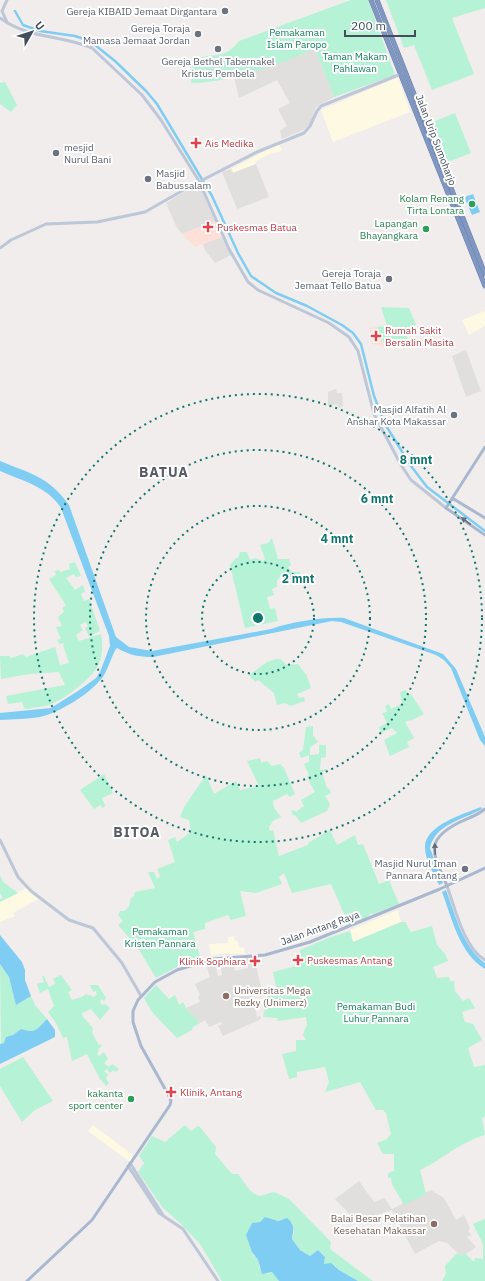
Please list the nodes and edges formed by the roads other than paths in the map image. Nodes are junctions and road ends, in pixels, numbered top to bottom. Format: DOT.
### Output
graph roads {
  1 [pos="7,0"];
  2 [pos="371,0"];
  3 [pos="377,0"];
  4 [pos="0,18"];
  5 [pos="7,22"];
  6 [pos="401,74"];
  7 [pos="432,146"];
  8 [pos="200,181"];
  9 [pos="193,184"];
  10 [pos="203,190"];
  11 [pos="0,248"];
  12 [pos="485,274"];
  13 [pos="485,284"];
  14 [pos="485,447"];
  15 [pos="450,503"];
  16 [pos="485,518"];
  17 [pos="485,535"];
  18 [pos="485,809"];
  19 [pos="0,840"];
  20 [pos="485,868"];
  21 [pos="447,886"];
  22 [pos="485,960"];
  23 [pos="141,996"];
  24 [pos="129,1164"];
  25 [pos="27,1281"];
  26 [pos="218,1281"];
  1 -- 5 [label="main road"];
  2 -- 6 [label="highway, Jalan Urip Sumoharjo"];
  3 -- 7 [label="highway, Jalan Urip Sumoharjo"];
  4 -- 5 [label="main road"];
  5 -- 8 [label="main road"];
  6 -- 7 [label="highway, Jalan Urip Sumoharjo"];
  6 -- 8 [label="main road"];
  7 -- 12 [label="highway, Jalan Urip Sumoharjo"];
  7 -- 13 [label="highway, Jalan Urip Sumoharjo"];
  8 -- 9 [label="main road"];
  8 -- 10 [label="main road"];
  9 -- 10 [label="main road"];
  9 -- 11 [label="main road"];
  10 -- 15 [label="main road"];
  14 -- 15 [label="main road"];
  15 -- 16 [label="main road"];
  17 -- 15 [label="main road, one-way"];
  21 -- 18 [label="main road, one-way"];
  19 -- 23 [label="main road"];
  20 -- 21 [label="main road, Jalan Antang Raya"];
  21 -- 22 [label="main road"];
  21 -- 23 [label="main road, Jalan Antang Raya"];
  23 -- 24 [label="main road, Jalan Antang Raya"];
  24 -- 25 [label="main road"];
  24 -- 26 [label="main road"];
}
